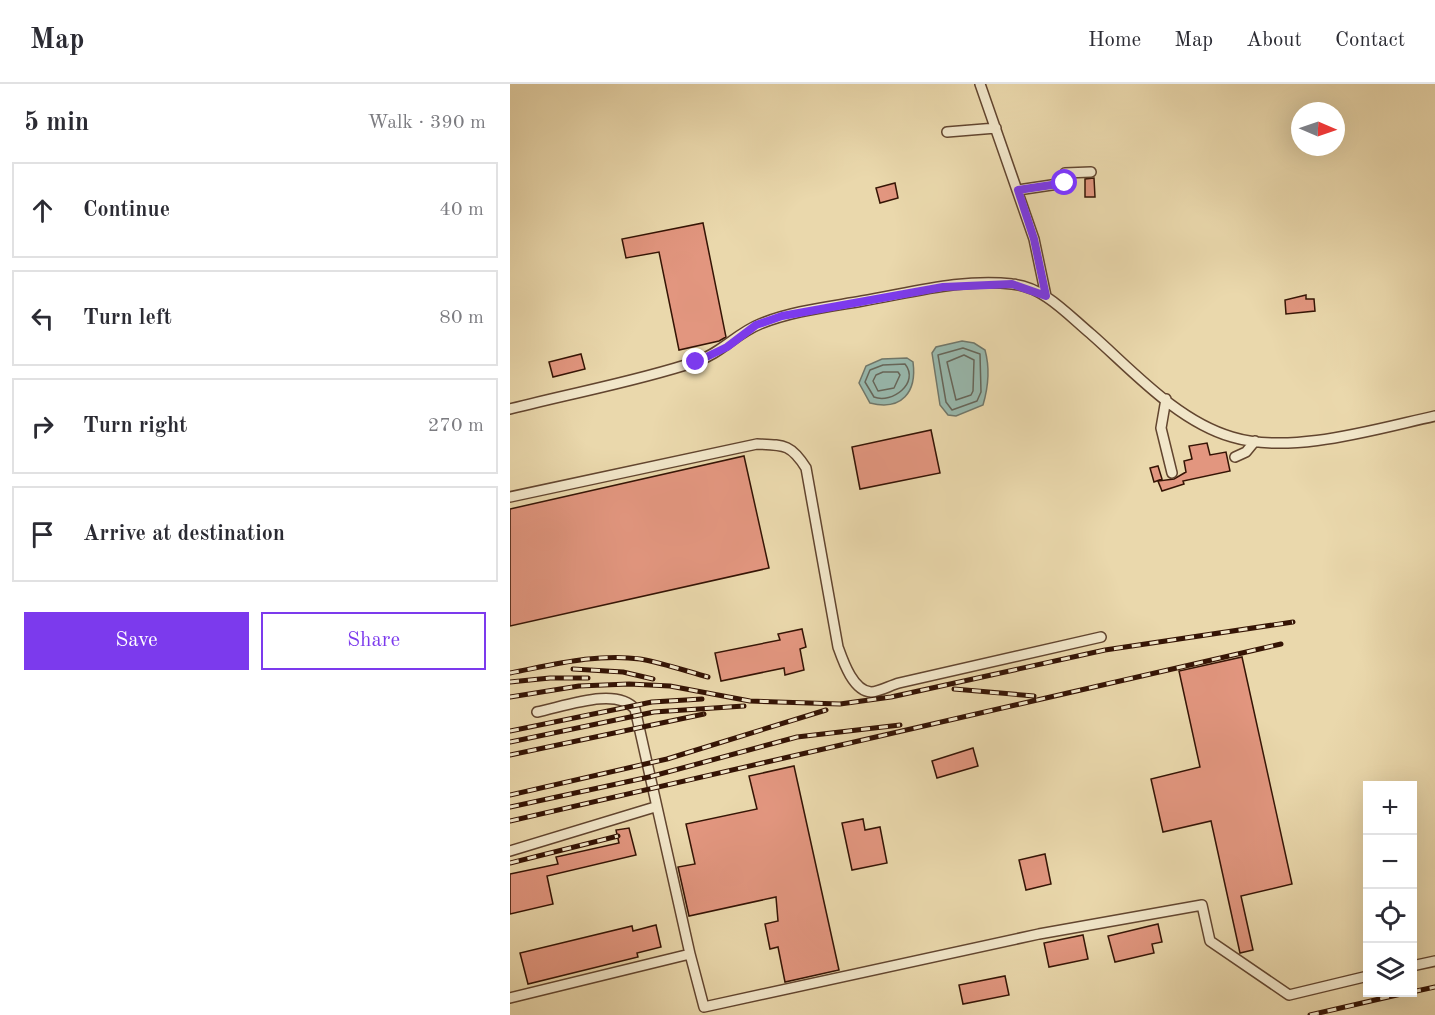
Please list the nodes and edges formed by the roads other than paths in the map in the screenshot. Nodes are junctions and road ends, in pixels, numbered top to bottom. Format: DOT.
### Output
graph roads {
  1 [pos="980,84"];
  2 [pos="996,128"];
  3 [pos="947,132"];
  4 [pos="1091,172"];
  5 [pos="1018,190"];
  6 [pos="1046,296"];
  7 [pos="1166,399"];
  8 [pos="510,409"];
  9 [pos="1435,416"];
  10 [pos="1255,441"];
  11 [pos="1234,457"];
  12 [pos="1172,473"];
  13 [pos="510,497"];
  14 [pos="1101,637"];
  15 [pos="537,712"];
  16 [pos="655,807"];
  17 [pos="510,851"];
  18 [pos="690,954"];
  19 [pos="1435,961"];
  20 [pos="1417,965"];
  21 [pos="1363,977"];
  22 [pos="510,998"];
  1 -- 2 [label="street"];
  2 -- 3 [label="street"];
  2 -- 5 [label="street"];
  4 -- 5 [label="street"];
  5 -- 6 [label="street"];
  6 -- 7 [label="street"];
  6 -- 8 [label="street"];
  7 -- 10 [label="street"];
  7 -- 12 [label="street"];
  9 -- 10 [label="street"];
  10 -- 11 [label="street"];
  13 -- 14 [label="street"];
  15 -- 16 [label="street"];
  16 -- 17 [label="street"];
  16 -- 18 [label="street"];
  18 -- 21 [label="street"];
  18 -- 22 [label="street"];
  19 -- 20 [label="street"];
}
